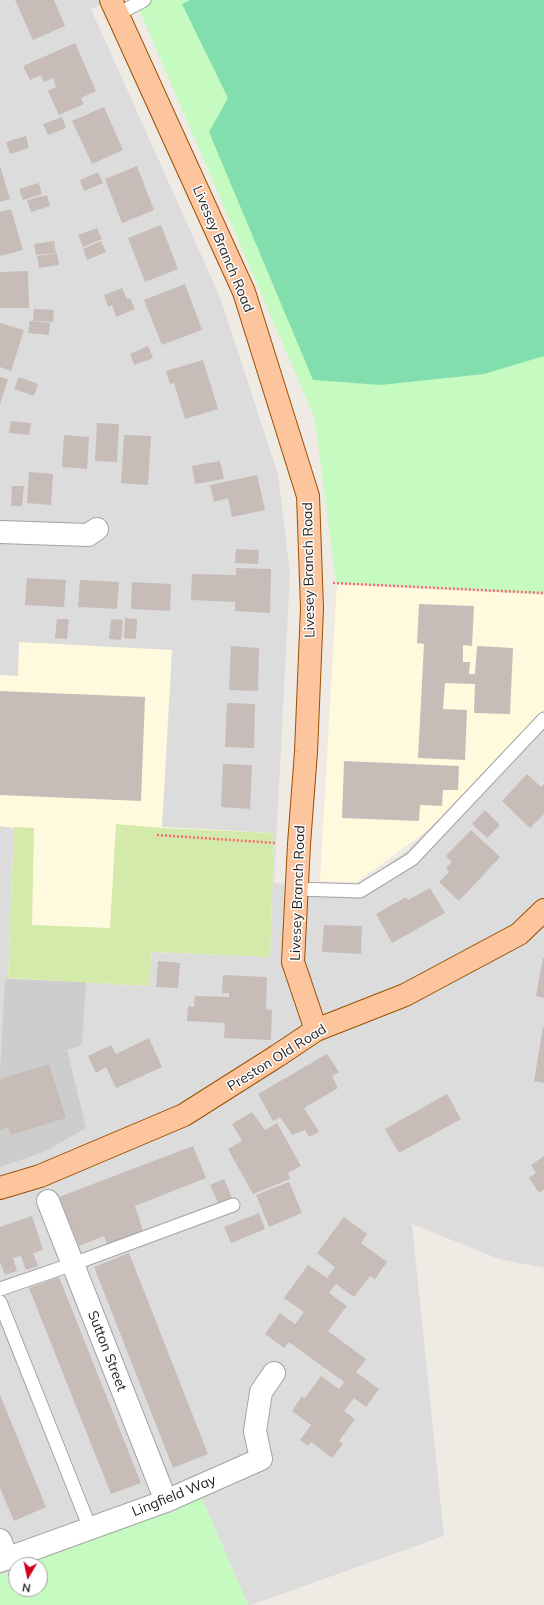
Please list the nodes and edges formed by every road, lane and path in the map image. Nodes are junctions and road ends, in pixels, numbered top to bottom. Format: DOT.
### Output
graph roads {
  1 [pos="144,0"];
  2 [pos="115,7"];
  3 [pos="97,529"];
  4 [pos="0,532"];
  5 [pos="312,582"];
  6 [pos="544,593"];
  7 [pos="544,719"];
  8 [pos="157,835"];
  9 [pos="299,844"];
  10 [pos="297,889"];
  11 [pos="544,910"];
  12 [pos="316,1030"];
  13 [pos="0,1188"];
  14 [pos="48,1201"];
  15 [pos="233,1205"];
  16 [pos="73,1264"];
  17 [pos="0,1289"];
  18 [pos="0,1302"];
  19 [pos="274,1373"];
  20 [pos="166,1501"];
  21 [pos="90,1528"];
  22 [pos="2,1553"];
  1 -- 2 [label="lane"];
  2 -- 5 [label="main road, Livesey Branch Road"];
  3 -- 4 [label="street"];
  5 -- 6 [label="path"];
  5 -- 9 [label="main road, Livesey Branch Road"];
  7 -- 10 [label="lane"];
  8 -- 9 [label="path"];
  9 -- 10 [label="main road, Livesey Branch Road"];
  10 -- 12 [label="main road, Livesey Branch Road"];
  11 -- 12 [label="main road, Preston Old Road"];
  12 -- 13 [label="main road, Preston Old Road"];
  14 -- 16 [label="street, Sutton Street"];
  15 -- 16 [label="lane"];
  16 -- 17 [label="lane"];
  16 -- 20 [label="street, Sutton Street"];
  18 -- 21 [label="lane"];
  19 -- 20 [label="street, Lingfield Way"];
  20 -- 21 [label="street, Lingfield Way"];
  21 -- 22 [label="street, Lingfield Way"];
}
